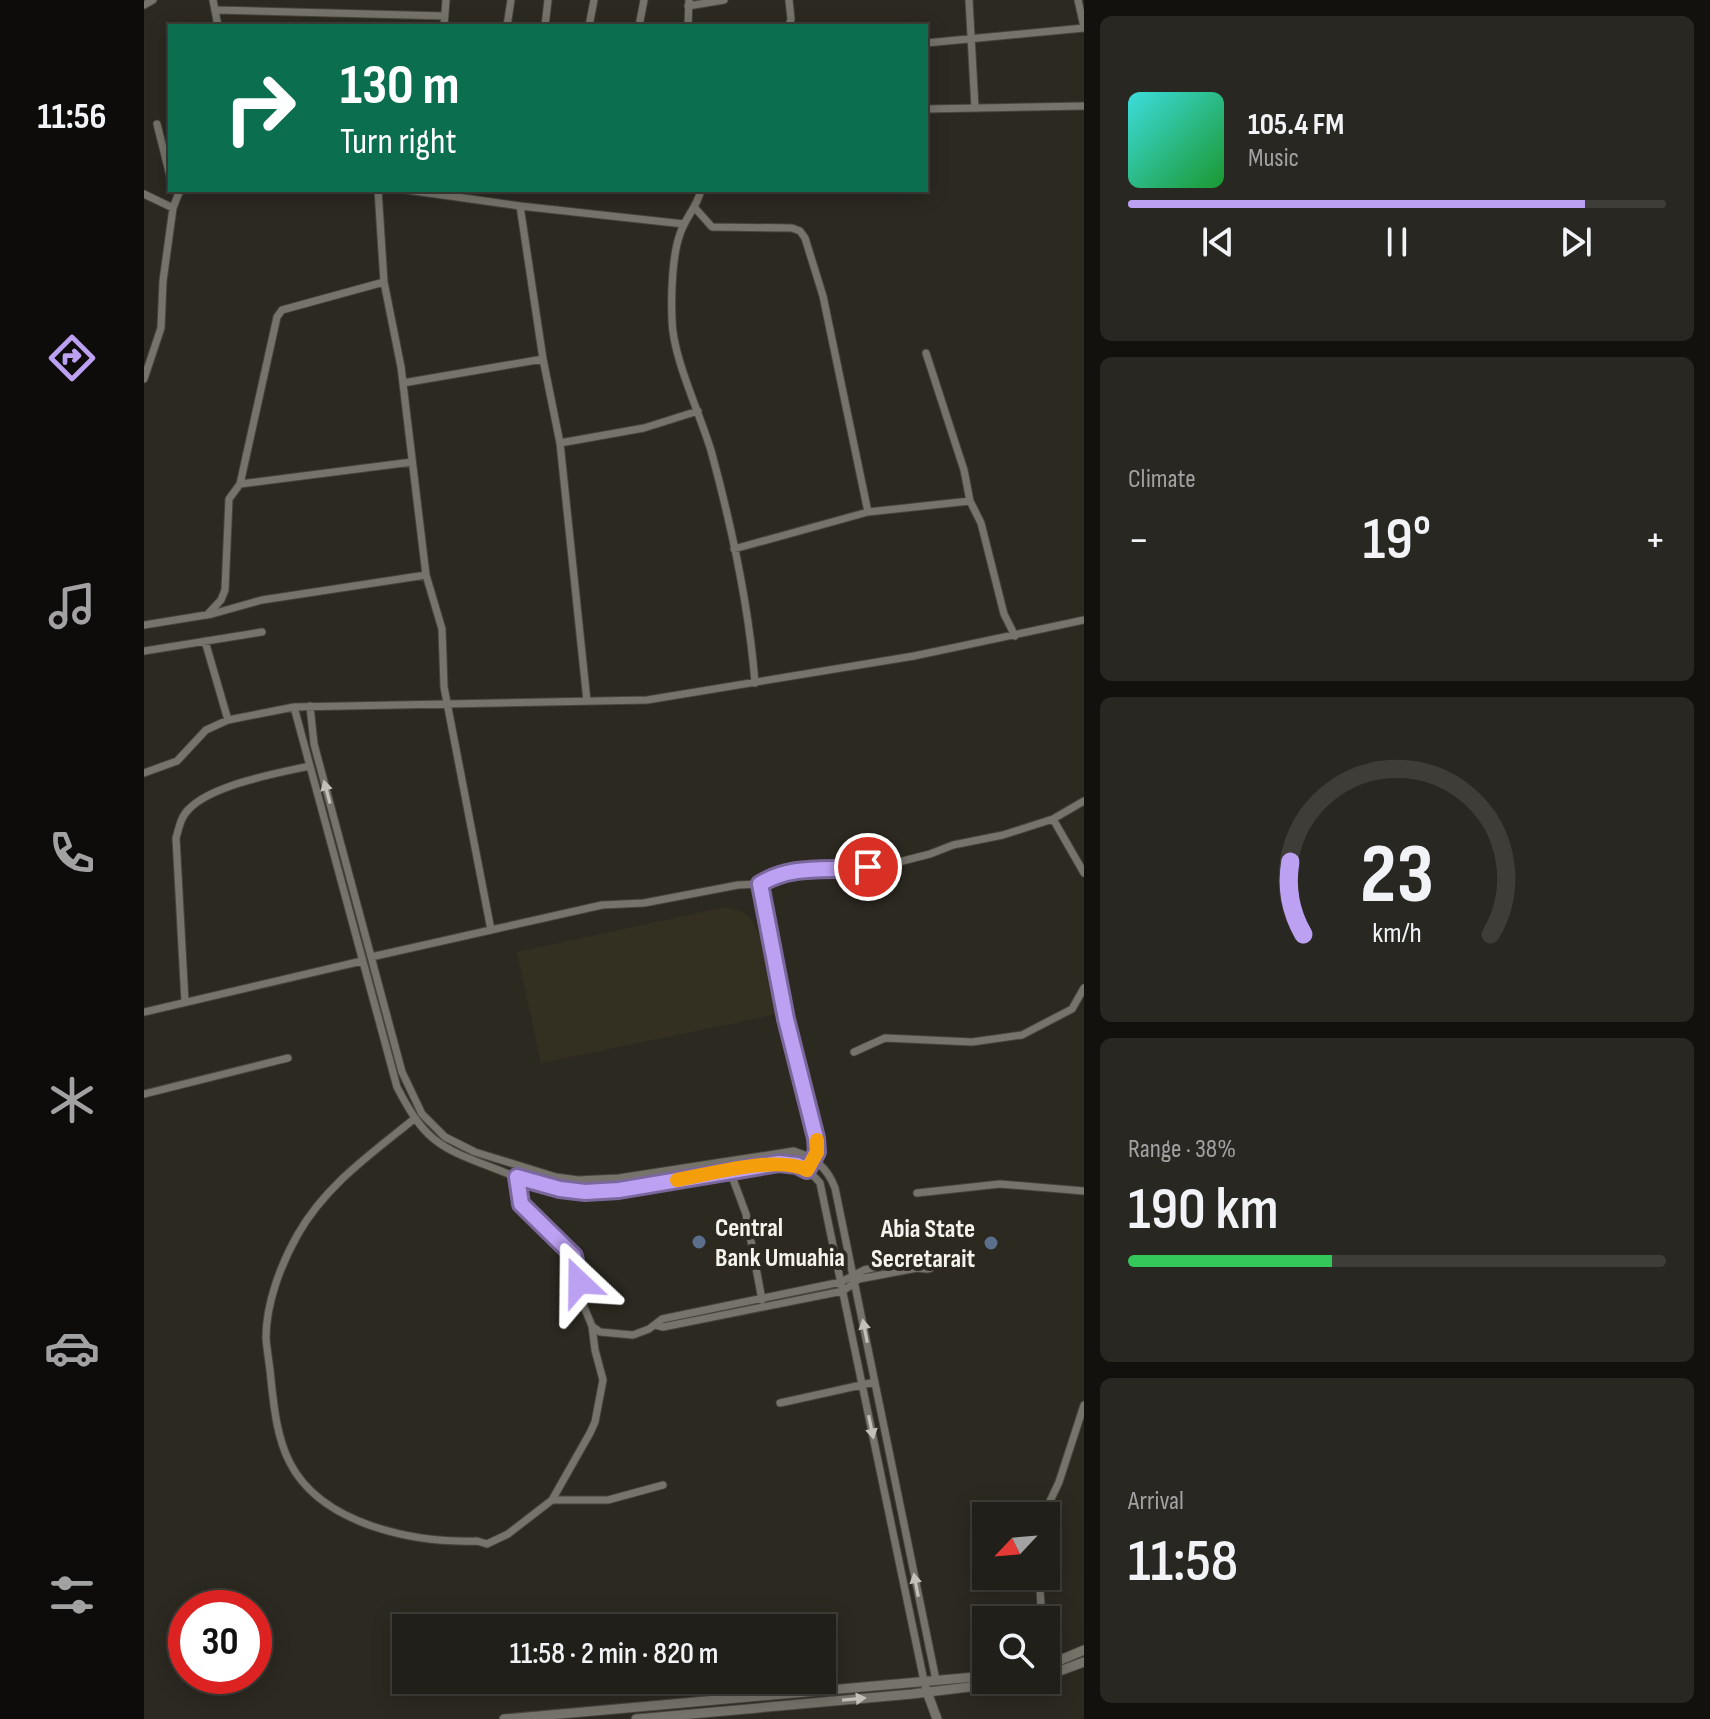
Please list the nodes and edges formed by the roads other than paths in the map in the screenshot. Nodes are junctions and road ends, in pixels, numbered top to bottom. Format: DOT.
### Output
graph roads {
  1 [pos="153,0"];
  2 [pos="213,0"];
  3 [pos="298,0"];
  4 [pos="446,0"];
  5 [pos="511,0"];
  6 [pos="548,0"];
  7 [pos="594,0"];
  8 [pos="644,0"];
  9 [pos="724,0"];
  10 [pos="789,0"];
  11 [pos="969,0"];
  12 [pos="1078,0"];
  13 [pos="688,3"];
  14 [pos="144,5"];
  15 [pos="215,10"];
  16 [pos="299,12"];
  17 [pos="445,16"];
  18 [pos="218,24"];
  19 [pos="444,24"];
  20 [pos="507,24"];
  21 [pos="545,24"];
  22 [pos="589,24"];
  23 [pos="639,24"];
  24 [pos="688,24"];
  25 [pos="790,24"];
  26 [pos="1084,28"];
  27 [pos="971,39"];
  28 [pos="928,43"];
  29 [pos="1084,106"];
  30 [pos="975,108"];
  31 [pos="928,109"];
  32 [pos="157,124"];
  33 [pos="168,168"];
  34 [pos="179,192"];
  35 [pos="378,192"];
  36 [pos="421,192"];
  37 [pos="700,192"];
  38 [pos="144,194"];
  39 [pos="520,206"];
  40 [pos="173,208"];
  41 [pos="695,208"];
  42 [pos="684,224"];
  43 [pos="384,282"];
  44 [pos="926,353"];
  45 [pos="543,359"];
  46 [pos="144,379"];
  47 [pos="403,383"];
  48 [pos="698,411"];
  49 [pos="560,443"];
  50 [pos="412,462"];
  51 [pos="240,484"];
  52 [pos="970,501"];
  53 [pos="868,512"];
  54 [pos="734,549"];
  55 [pos="426,575"];
  56 [pos="207,615"];
  57 [pos="1084,620"];
  58 [pos="144,625"];
  59 [pos="262,632"];
  60 [pos="1015,636"];
  61 [pos="205,641"];
  62 [pos="144,651"];
  63 [pos="755,683"];
  64 [pos="587,701"];
  65 [pos="448,705"];
  66 [pos="310,706"];
  67 [pos="294,707"];
  68 [pos="228,720"];
  69 [pos="310,766"];
  70 [pos="144,773"];
  71 [pos="1084,801"];
  72 [pos="1053,819"];
  73 [pos="338,832"];
  74 [pos="328,835"];
  75 [pos="1084,873"];
  76 [pos="760,884"];
  77 [pos="491,930"];
  78 [pos="371,957"];
  79 [pos="362,961"];
  80 [pos="1084,988"];
  81 [pos="185,1002"];
  82 [pos="144,1012"];
  83 [pos="386,1031"];
  84 [pos="854,1052"];
  85 [pos="288,1058"];
  86 [pos="144,1094"];
  87 [pos="414,1119"];
  88 [pos="814,1159"];
  89 [pos="807,1170"];
  90 [pos="730,1171"];
  91 [pos="517,1177"];
  92 [pos="1084,1191"];
  93 [pos="917,1193"];
  94 [pos="854,1278"];
  95 [pos="842,1286"];
  96 [pos="763,1302"];
  97 [pos="592,1326"];
  98 [pos="875,1382"];
  99 [pos="862,1386"];
  100 [pos="780,1403"];
  101 [pos="1084,1405"];
  102 [pos="663,1485"];
  103 [pos="552,1500"];
  104 [pos="1050,1502"];
  105 [pos="1084,1650"];
  106 [pos="1060,1662"];
  107 [pos="1084,1662"];
  108 [pos="1060,1671"];
  109 [pos="972,1679"];
  110 [pos="924,1681"];
  111 [pos="972,1684"];
  112 [pos="938,1686"];
  113 [pos="928,1692"];
  114 [pos="935,1707"];
  115 [pos="504,1719"];
  116 [pos="636,1719"];
  117 [pos="937,1719"];
  1 -- 14 [label="street"];
  2 -- 15 [label="street"];
  3 -- 16 [label="street"];
  4 -- 17 [label="street"];
  5 -- 20 [label="street"];
  6 -- 21 [label="street"];
  7 -- 22 [label="street"];
  8 -- 23 [label="street"];
  9 -- 13 [label="street"];
  10 -- 25 [label="street"];
  11 -- 27 [label="street"];
  12 -- 26 [label="street"];
  13 -- 24 [label="street"];
  15 -- 16 [label="street"];
  15 -- 18 [label="street"];
  16 -- 17 [label="street"];
  17 -- 19 [label="street"];
  26 -- 27 [label="street"];
  27 -- 28 [label="street"];
  27 -- 30 [label="street"];
  29 -- 30 [label="street"];
  30 -- 31 [label="street"];
  32 -- 33 [label="street"];
  34 -- 40 [label="street"];
  35 -- 43 [label="street"];
  36 -- 39 [label="street"];
  37 -- 41 [label="street"];
  38 -- 40 [label="street"];
  39 -- 42 [label="street"];
  39 -- 45 [label="street"];
  40 -- 46 [label="street"];
  41 -- 42 [label="street"];
  41 -- 53 [label="street"];
  42 -- 48 [label="street"];
  43 -- 47 [label="street"];
  43 -- 51 [label="street"];
  44 -- 52 [label="street"];
  45 -- 47 [label="street"];
  45 -- 49 [label="street"];
  47 -- 50 [label="street"];
  48 -- 49 [label="street"];
  48 -- 54 [label="street"];
  49 -- 64 [label="street"];
  50 -- 51 [label="street"];
  50 -- 55 [label="street"];
  51 -- 56 [label="street"];
  52 -- 53 [label="street"];
  52 -- 60 [label="street"];
  53 -- 54 [label="street"];
  54 -- 63 [label="street"];
  55 -- 56 [label="street"];
  55 -- 65 [label="street"];
  56 -- 58 [label="street"];
  57 -- 60 [label="street"];
  59 -- 61 [label="street"];
  60 -- 63 [label="street"];
  61 -- 62 [label="street"];
  61 -- 68 [label="street"];
  63 -- 64 [label="street"];
  64 -- 65 [label="street"];
  65 -- 66 [label="street"];
  65 -- 77 [label="street"];
  66 -- 67 [label="street"];
  73 -- 66 [label="street, one-way"];
  67 -- 68 [label="street"];
  67 -- 69 [label="street"];
  68 -- 70 [label="street"];
  69 -- 74 [label="street"];
  69 -- 81 [label="street"];
  71 -- 72 [label="street"];
  72 -- 75 [label="street"];
  72 -- 76 [label="street"];
  73 -- 74 [label="street"];
  73 -- 78 [label="street"];
  74 -- 79 [label="street"];
  76 -- 77 [label="street"];
  76 -- 88 [label="street"];
  77 -- 78 [label="street"];
  78 -- 83 [label="street"];
  79 -- 81 [label="street"];
  79 -- 83 [label="street"];
  80 -- 84 [label="street"];
  81 -- 82 [label="street"];
  83 -- 87 [label="street"];
  83 -- 88 [label="street"];
  85 -- 86 [label="street"];
  87 -- 91 [label="street"];
  87 -- 103 [label="street"];
  88 -- 89 [label="street"];
  88 -- 94 [label="street"];
  89 -- 90 [label="street"];
  89 -- 95 [label="street"];
  90 -- 91 [label="street"];
  90 -- 96 [label="street"];
  91 -- 97 [label="street"];
  92 -- 93 [label="street"];
  94 -- 94 [label="street"];
  94 -- 95 [label="street"];
  98 -- 94 [label="street, one-way"];
  95 -- 96 [label="street"];
  95 -- 99 [label="street"];
  96 -- 97 [label="street"];
  97 -- 103 [label="street"];
  98 -- 99 [label="street"];
  112 -- 98 [label="street, one-way"];
  99 -- 100 [label="street"];
  99 -- 110 [label="street, one-way"];
  101 -- 104 [label="street"];
  102 -- 103 [label="street"];
  105 -- 106 [label="street"];
  107 -- 108 [label="street"];
  109 -- 112 [label="street"];
  110 -- 112 [label="street"];
  110 -- 113 [label="street"];
  110 -- 115 [label="street"];
  111 -- 112 [label="street"];
  112 -- 113 [label="street"];
  112 -- 114 [label="street"];
  113 -- 114 [label="street"];
  116 -- 113 [label="street, one-way"];
  114 -- 117 [label="street"];
}
